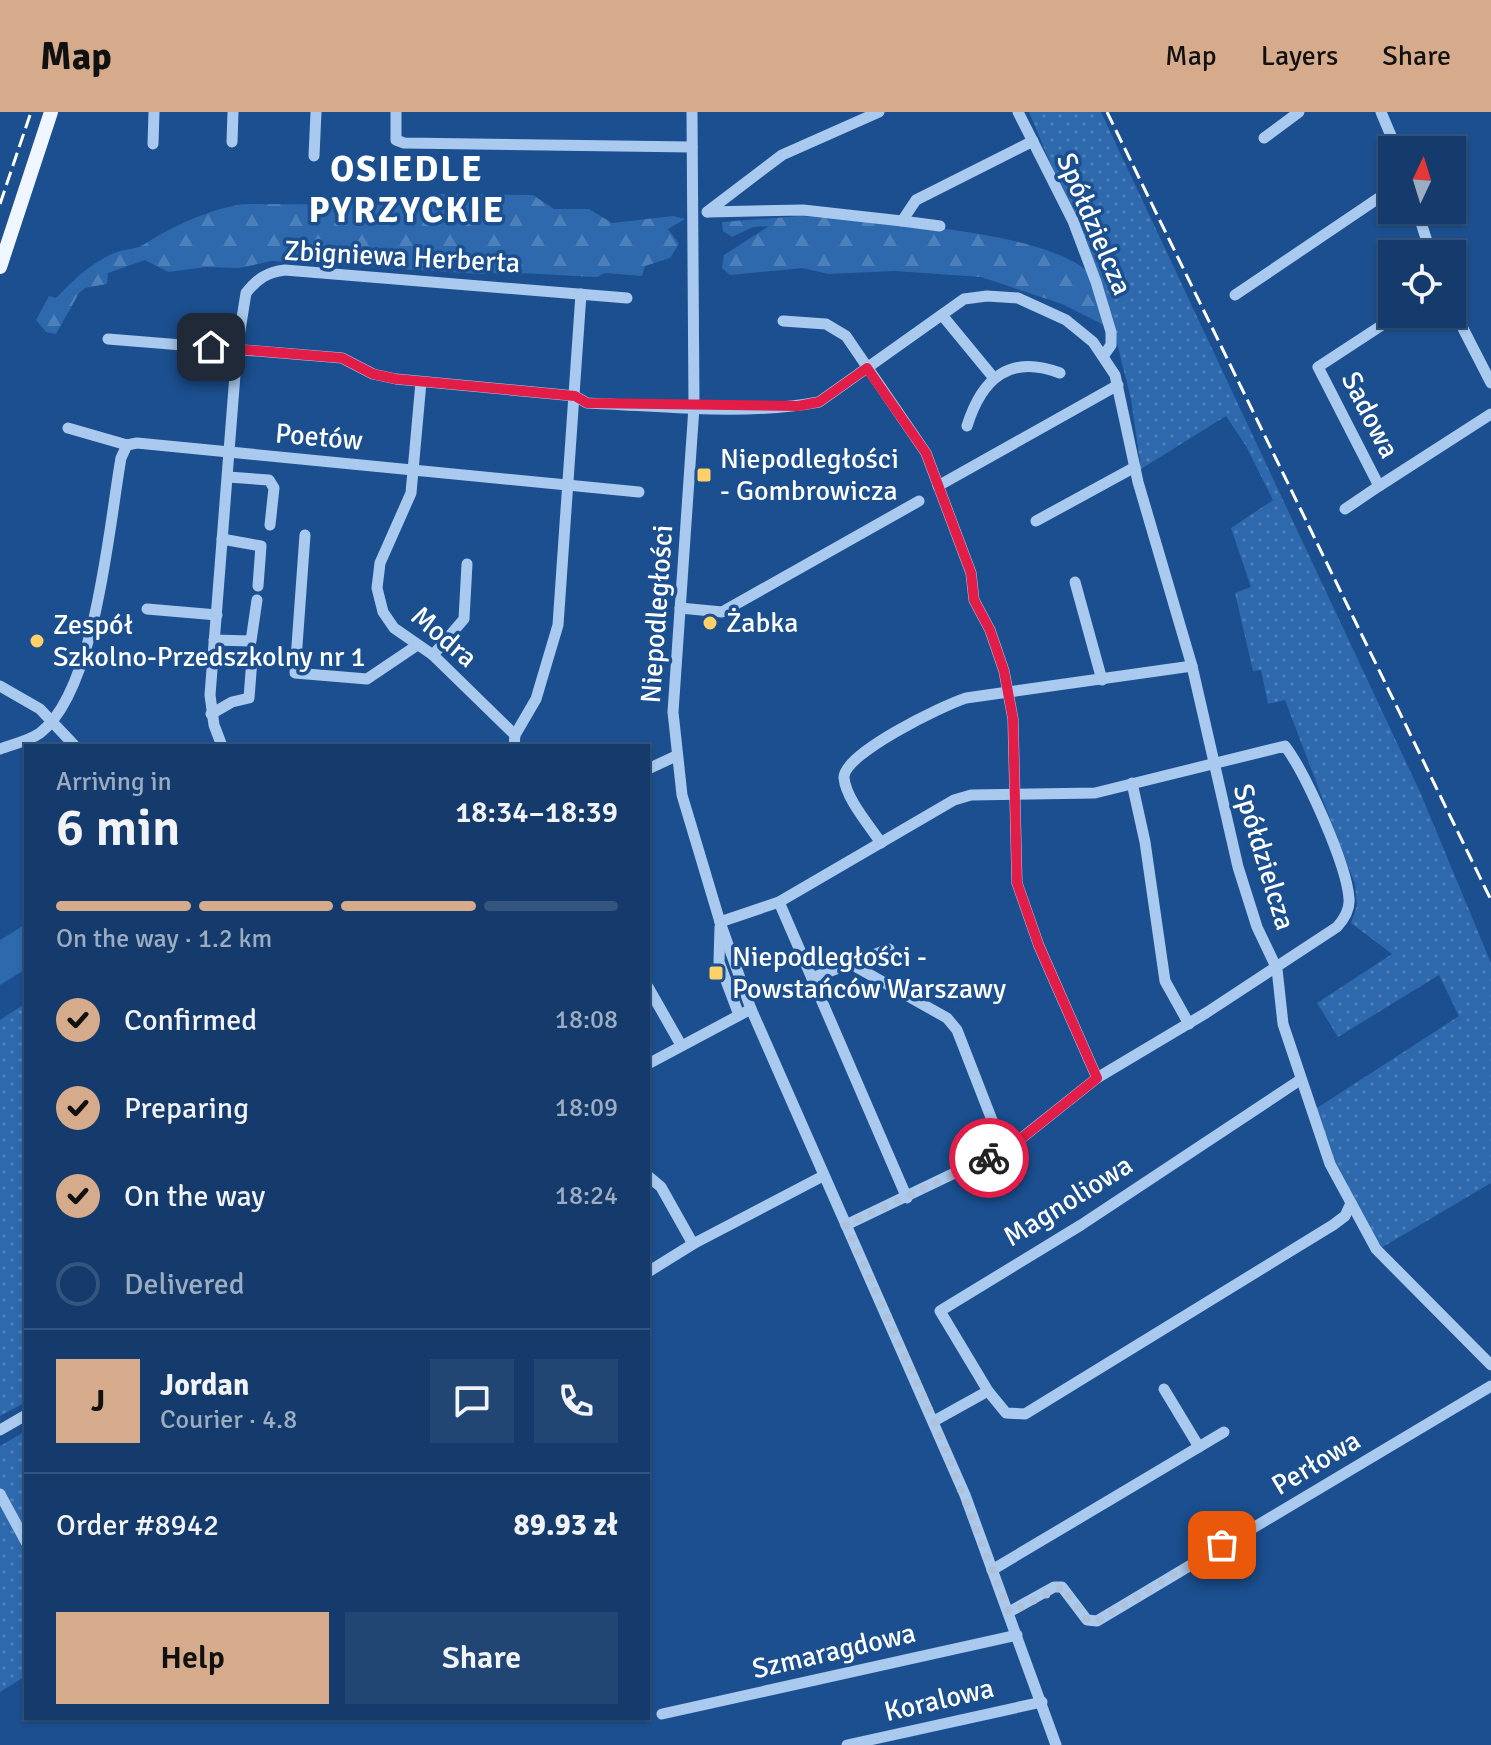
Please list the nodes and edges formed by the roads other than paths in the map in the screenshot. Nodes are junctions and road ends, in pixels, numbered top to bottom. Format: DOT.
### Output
graph roads {
  1 [pos="51,112"];
  2 [pos="154,112"];
  3 [pos="233,112"];
  4 [pos="316,112"];
  5 [pos="396,112"];
  6 [pos="692,112"];
  7 [pos="879,112"];
  8 [pos="1018,112"];
  9 [pos="1299,112"];
  10 [pos="1381,112"];
  11 [pos="1391,136"];
  12 [pos="1264,138"];
  13 [pos="1033,141"];
  14 [pos="232,142"];
  15 [pos="153,144"];
  16 [pos="692,147"];
  17 [pos="314,156"];
  18 [pos="1378,198"];
  19 [pos="708,212"];
  20 [pos="693,220"];
  21 [pos="902,221"];
  22 [pos="940,226"];
  23 [pos="4,239"];
  24 [pos="0,267"];
  25 [pos="581,294"];
  26 [pos="1235,295"];
  27 [pos="627,298"];
  28 [pos="942,315"];
  29 [pos="783,321"];
  30 [pos="1378,328"];
  31 [pos="1463,328"];
  32 [pos="108,339"];
  33 [pos="237,349"];
  34 [pos="1104,355"];
  35 [pos="867,368"];
  36 [pos="1060,373"];
  37 [pos="993,377"];
  38 [pos="421,382"];
  39 [pos="1491,383"];
  40 [pos="1118,385"];
  41 [pos="575,396"];
  42 [pos="694,407"];
  43 [pos="1491,414"];
  44 [pos="967,426"];
  45 [pos="68,428"];
  46 [pos="127,445"];
  47 [pos="230,453"];
  48 [pos="1135,467"];
  49 [pos="413,469"];
  50 [pos="228,477"];
  51 [pos="568,486"];
  52 [pos="938,486"];
  53 [pos="1379,486"];
  54 [pos="639,492"];
  55 [pos="919,501"];
  56 [pos="1345,509"];
  57 [pos="1036,521"];
  58 [pos="270,525"];
  59 [pos="305,535"];
  60 [pos="222,539"];
  61 [pos="467,564"];
  62 [pos="1075,582"];
  63 [pos="258,586"];
  64 [pos="257,600"];
  65 [pos="680,608"];
  66 [pos="147,609"];
  67 [pos="217,615"];
  68 [pos="214,640"];
  69 [pos="416,646"];
  70 [pos="433,655"];
  71 [pos="252,659"];
  72 [pos="1192,666"];
  73 [pos="1102,680"];
  74 [pos="0,686"];
  75 [pos="1010,694"];
  76 [pos="211,714"];
  77 [pos="51,720"];
  78 [pos="514,740"];
  79 [pos="73,744"];
  80 [pos="221,744"];
  81 [pos="0,749"];
  82 [pos="676,756"];
  83 [pos="1212,763"];
  84 [pos="650,768"];
  85 [pos="1132,783"];
  86 [pos="1014,794"];
  87 [pos="881,843"];
  88 [pos="779,902"];
  89 [pos="720,922"];
  90 [pos="889,949"];
  91 [pos="851,964"];
  92 [pos="1277,969"];
  93 [pos="812,978"];
  94 [pos="650,991"];
  95 [pos="751,1009"];
  96 [pos="739,1015"];
  97 [pos="1189,1024"];
  98 [pos="681,1045"];
  99 [pos="650,1063"];
  100 [pos="1097,1078"];
  101 [pos="1300,1080"];
  102 [pos="1004,1151"];
  103 [pos="823,1176"];
  104 [pos="650,1178"];
  105 [pos="907,1198"];
  106 [pos="1351,1203"];
  107 [pos="846,1225"];
  108 [pos="693,1244"];
  109 [pos="650,1271"];
  110 [pos="1491,1365"];
  111 [pos="1491,1386"];
  112 [pos="1164,1389"];
  113 [pos="988,1391"];
  114 [pos="24,1416"];
  115 [pos="934,1421"];
  116 [pos="0,1430"];
  117 [pos="1224,1432"];
  118 [pos="1199,1447"];
  119 [pos="0,1494"];
  120 [pos="24,1538"];
  121 [pos="992,1570"];
  122 [pos="1009,1612"];
  123 [pos="1017,1635"];
  124 [pos="1042,1702"];
  125 [pos="662,1714"];
  126 [pos="847,1745"];
  127 [pos="1056,1745"];
  1 -- 23 [label="main road"];
  2 -- 15 [label="street"];
  3 -- 14 [label="street"];
  4 -- 17 [label="street"];
  5 -- 16 [label="street"];
  6 -- 16 [label="street, Niepodległości"];
  7 -- 19 [label="street"];
  8 -- 13 [label="street, Spółdzielcza"];
  9 -- 12 [label="street"];
  10 -- 11 [label="street"];
  13 -- 21 [label="street"];
  13 -- 34 [label="street, Spółdzielcza"];
  16 -- 20 [label="street, Niepodległości"];
  18 -- 26 [label="street"];
  19 -- 20 [label="street"];
  19 -- 21 [label="street"];
  20 -- 42 [label="street, Niepodległości"];
  21 -- 22 [label="street"];
  23 -- 24 [label="main road"];
  25 -- 27 [label="street, Zbigniewa Herberta"];
  25 -- 33 [label="street, Zbigniewa Herberta"];
  25 -- 41 [label="street"];
  28 -- 34 [label="street"];
  28 -- 35 [label="street"];
  28 -- 37 [label="street"];
  29 -- 35 [label="street"];
  30 -- 53 [label="street, Sadowa"];
  31 -- 39 [label="street"];
  32 -- 33 [label="street"];
  33 -- 38 [label="street"];
  33 -- 47 [label="street, Zbigniewa Herberta"];
  34 -- 40 [label="street, Spółdzielcza"];
  35 -- 42 [label="street"];
  35 -- 52 [label="street"];
  36 -- 37 [label="street"];
  37 -- 44 [label="street"];
  38 -- 41 [label="street"];
  38 -- 49 [label="street"];
  40 -- 48 [label="street, Spółdzielcza"];
  40 -- 52 [label="street"];
  41 -- 42 [label="street"];
  41 -- 51 [label="street"];
  42 -- 65 [label="street, Niepodległości"];
  43 -- 53 [label="street, Sadowa"];
  45 -- 46 [label="street, Poetów"];
  46 -- 47 [label="street, Poetów"];
  46 -- 77 [label="street"];
  47 -- 49 [label="street, Poetów"];
  47 -- 50 [label="street, Zbigniewa Herberta"];
  48 -- 57 [label="street"];
  48 -- 72 [label="street, Spółdzielcza"];
  49 -- 51 [label="street, Poetów"];
  49 -- 69 [label="street, Modra"];
  50 -- 58 [label="street"];
  50 -- 60 [label="street, Zbigniewa Herberta"];
  51 -- 54 [label="street, Poetów"];
  51 -- 78 [label="street"];
  52 -- 75 [label="street"];
  53 -- 56 [label="street, Sadowa"];
  55 -- 65 [label="street"];
  59 -- 69 [label="street"];
  60 -- 63 [label="street"];
  60 -- 67 [label="street, Zbigniewa Herberta"];
  61 -- 70 [label="street"];
  62 -- 73 [label="street"];
  64 -- 68 [label="street"];
  65 -- 82 [label="street, Niepodległości"];
  66 -- 67 [label="street"];
  67 -- 68 [label="street, Zbigniewa Herberta"];
  68 -- 76 [label="street, Zbigniewa Herberta"];
  69 -- 70 [label="street, Modra"];
  70 -- 78 [label="street, Modra"];
  71 -- 76 [label="street"];
  72 -- 73 [label="street"];
  72 -- 83 [label="street, Spółdzielcza"];
  73 -- 75 [label="street"];
  74 -- 77 [label="street"];
  75 -- 86 [label="street"];
  75 -- 87 [label="street"];
  76 -- 80 [label="street"];
  77 -- 79 [label="street"];
  77 -- 81 [label="street"];
  82 -- 84 [label="street"];
  82 -- 89 [label="street, Niepodległości"];
  83 -- 85 [label="street"];
  83 -- 92 [label="street, Spółdzielcza"];
  83 -- 92 [label="street"];
  85 -- 86 [label="street"];
  85 -- 97 [label="street"];
  86 -- 87 [label="street"];
  86 -- 100 [label="street"];
  87 -- 88 [label="street"];
  88 -- 89 [label="street"];
  88 -- 93 [label="street"];
  89 -- 95 [label="street, Niepodległości"];
  89 -- 96 [label="street"];
  90 -- 91 [label="street"];
  91 -- 93 [label="street"];
  91 -- 102 [label="street"];
  92 -- 97 [label="street"];
  92 -- 101 [label="street, Spółdzielcza"];
  93 -- 105 [label="street"];
  94 -- 98 [label="street"];
  95 -- 96 [label="street"];
  95 -- 103 [label="street, Niepodległości"];
  96 -- 98 [label="street"];
  97 -- 100 [label="street"];
  98 -- 99 [label="street"];
  100 -- 102 [label="street"];
  101 -- 106 [label="street, Spółdzielcza"];
  101 -- 113 [label="street, Magnoliowa"];
  102 -- 105 [label="street"];
  103 -- 107 [label="street, Niepodległości"];
  103 -- 108 [label="street"];
  104 -- 108 [label="street"];
  105 -- 107 [label="street"];
  106 -- 110 [label="street, Spółdzielcza"];
  106 -- 113 [label="street, Magnoliowa"];
  107 -- 115 [label="street, Niepodległości"];
  108 -- 109 [label="street"];
  111 -- 122 [label="street, Perłowa"];
  112 -- 118 [label="street"];
  113 -- 115 [label="street"];
  114 -- 116 [label="street"];
  115 -- 121 [label="street, Niepodległości"];
  117 -- 118 [label="street"];
  118 -- 121 [label="street"];
  119 -- 120 [label="street"];
  121 -- 122 [label="street, Niepodległości"];
  122 -- 123 [label="street, Niepodległości"];
  123 -- 124 [label="street, Niepodległości"];
  123 -- 125 [label="street, Szmaragdowa"];
  124 -- 126 [label="street, Koralowa"];
  124 -- 127 [label="street, Niepodległości"];
}
